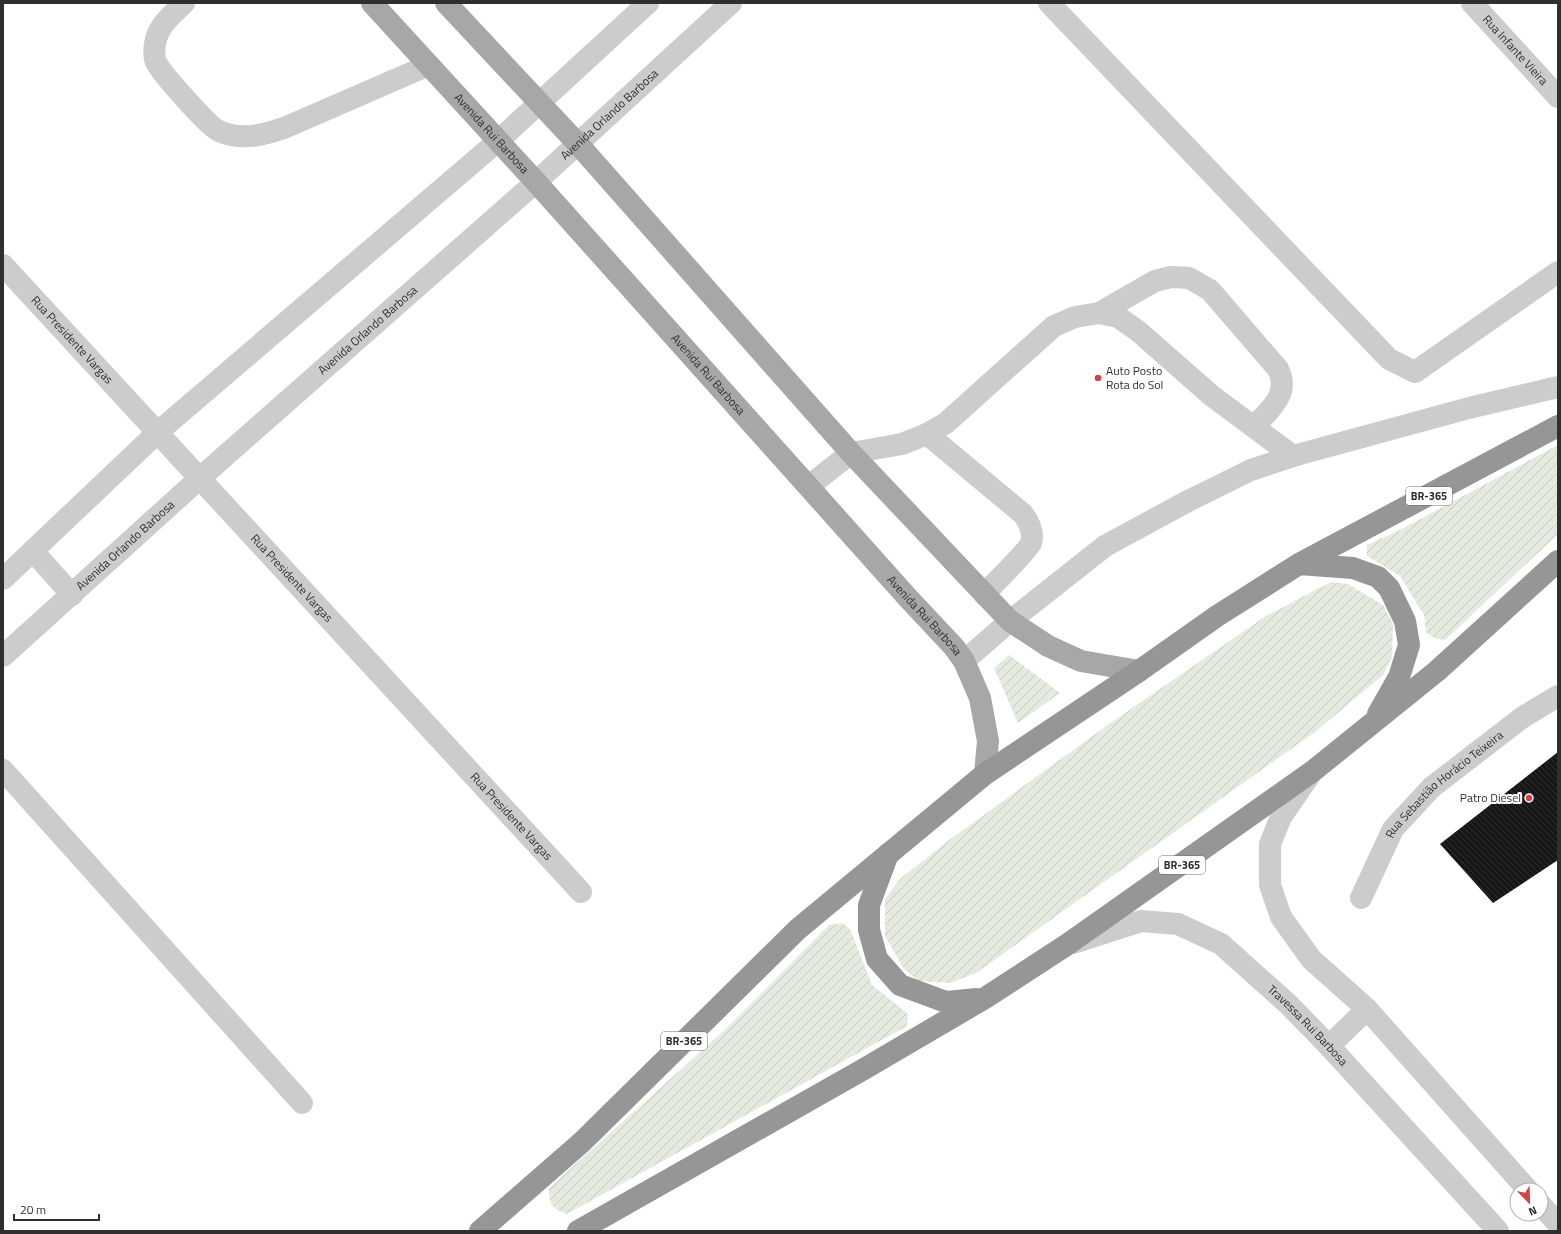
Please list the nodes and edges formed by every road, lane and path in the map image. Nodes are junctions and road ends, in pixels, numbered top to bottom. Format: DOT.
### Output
graph roads {
  1 [pos="184,3"];
  2 [pos="372,3"];
  3 [pos="446,3"];
  4 [pos="648,3"];
  5 [pos="731,3"];
  6 [pos="1049,3"];
  7 [pos="1472,3"];
  8 [pos="429,65"];
  9 [pos="1558,97"];
  10 [pos="539,104"];
  11 [pos="498,141"];
  12 [pos="578,144"];
  13 [pos="536,182"];
  14 [pos="3,265"];
  15 [pos="1558,272"];
  16 [pos="1099,313"];
  17 [pos="1558,387"];
  18 [pos="1558,426"];
  19 [pos="1254,427"];
  20 [pos="158,432"];
  21 [pos="927,434"];
  22 [pos="851,453"];
  23 [pos="1293,456"];
  24 [pos="200,478"];
  25 [pos="809,486"];
  26 [pos="33,550"];
  27 [pos="1558,561"];
  28 [pos="1299,564"];
  29 [pos="3,579"];
  30 [pos="984,594"];
  31 [pos="72,595"];
  32 [pos="1010,621"];
  33 [pos="3,656"];
  34 [pos="964,661"];
  35 [pos="1139,671"];
  36 [pos="1558,696"];
  37 [pos="1373,724"];
  38 [pos="3,770"];
  39 [pos="1313,771"];
  40 [pos="985,774"];
  41 [pos="888,853"];
  42 [pos="581,892"];
  43 [pos="1361,898"];
  44 [pos="1068,944"];
  45 [pos="985,998"];
  46 [pos="1367,1009"];
  47 [pos="1329,1046"];
  48 [pos="302,1103"];
  49 [pos="1521,1182"];
  50 [pos="1549,1214"];
  51 [pos="1558,1224"];
  52 [pos="480,1231"];
  53 [pos="578,1231"];
  54 [pos="1498,1231"];
  1 -- 8 [label="street"];
  2 -- 8 [label="main road, Avenida Rui Barbosa"];
  3 -- 10 [label="main road"];
  4 -- 10 [label="street"];
  5 -- 12 [label="street, Avenida Orlando Barbosa"];
  6 -- 15 [label="street"];
  7 -- 9 [label="street, Rua Infante Vieira"];
  8 -- 11 [label="main road, Avenida Rui Barbosa"];
  10 -- 11 [label="street"];
  10 -- 12 [label="main road"];
  11 -- 13 [label="main road, Avenida Rui Barbosa"];
  11 -- 20 [label="street"];
  12 -- 13 [label="street, Avenida Orlando Barbosa"];
  12 -- 22 [label="main road"];
  13 -- 24 [label="street, Avenida Orlando Barbosa"];
  13 -- 25 [label="main road, Avenida Rui Barbosa"];
  14 -- 20 [label="street, Rua Presidente Vargas"];
  16 -- 19 [label="street"];
  16 -- 19 [label="street"];
  16 -- 21 [label="street"];
  17 -- 23 [label="street"];
  18 -- 28 [label="highway, BR-365"];
  19 -- 23 [label="street"];
  20 -- 24 [label="street, Rua Presidente Vargas"];
  20 -- 26 [label="street"];
  21 -- 22 [label="street"];
  21 -- 30 [label="street"];
  22 -- 25 [label="street"];
  22 -- 30 [label="main road"];
  23 -- 32 [label="street"];
  24 -- 31 [label="street, Avenida Orlando Barbosa"];
  24 -- 42 [label="street, Rua Presidente Vargas"];
  25 -- 34 [label="main road, Avenida Rui Barbosa"];
  26 -- 29 [label="street"];
  26 -- 31 [label="street"];
  27 -- 37 [label="highway, BR-365"];
  28 -- 35 [label="highway, BR-365"];
  28 -- 37 [label="highway"];
  30 -- 32 [label="main road"];
  31 -- 33 [label="street, Avenida Orlando Barbosa"];
  32 -- 34 [label="street"];
  32 -- 35 [label="main road"];
  34 -- 40 [label="main road, Avenida Rui Barbosa"];
  35 -- 40 [label="highway, BR-365"];
  36 -- 43 [label="street, Rua Sebastião Horácio Teixeira"];
  37 -- 39 [label="highway, BR-365"];
  38 -- 48 [label="street"];
  39 -- 44 [label="highway, BR-365"];
  39 -- 46 [label="street"];
  40 -- 41 [label="highway, BR-365"];
  41 -- 45 [label="highway"];
  41 -- 52 [label="highway, BR-365"];
  44 -- 45 [label="highway, BR-365"];
  44 -- 47 [label="street, Travessa Rui Barbosa"];
  45 -- 53 [label="highway, BR-365"];
  46 -- 47 [label="street"];
  46 -- 49 [label="street"];
  47 -- 54 [label="street, Travessa Rui Barbosa"];
  50 -- 51 [label="street"];
}
